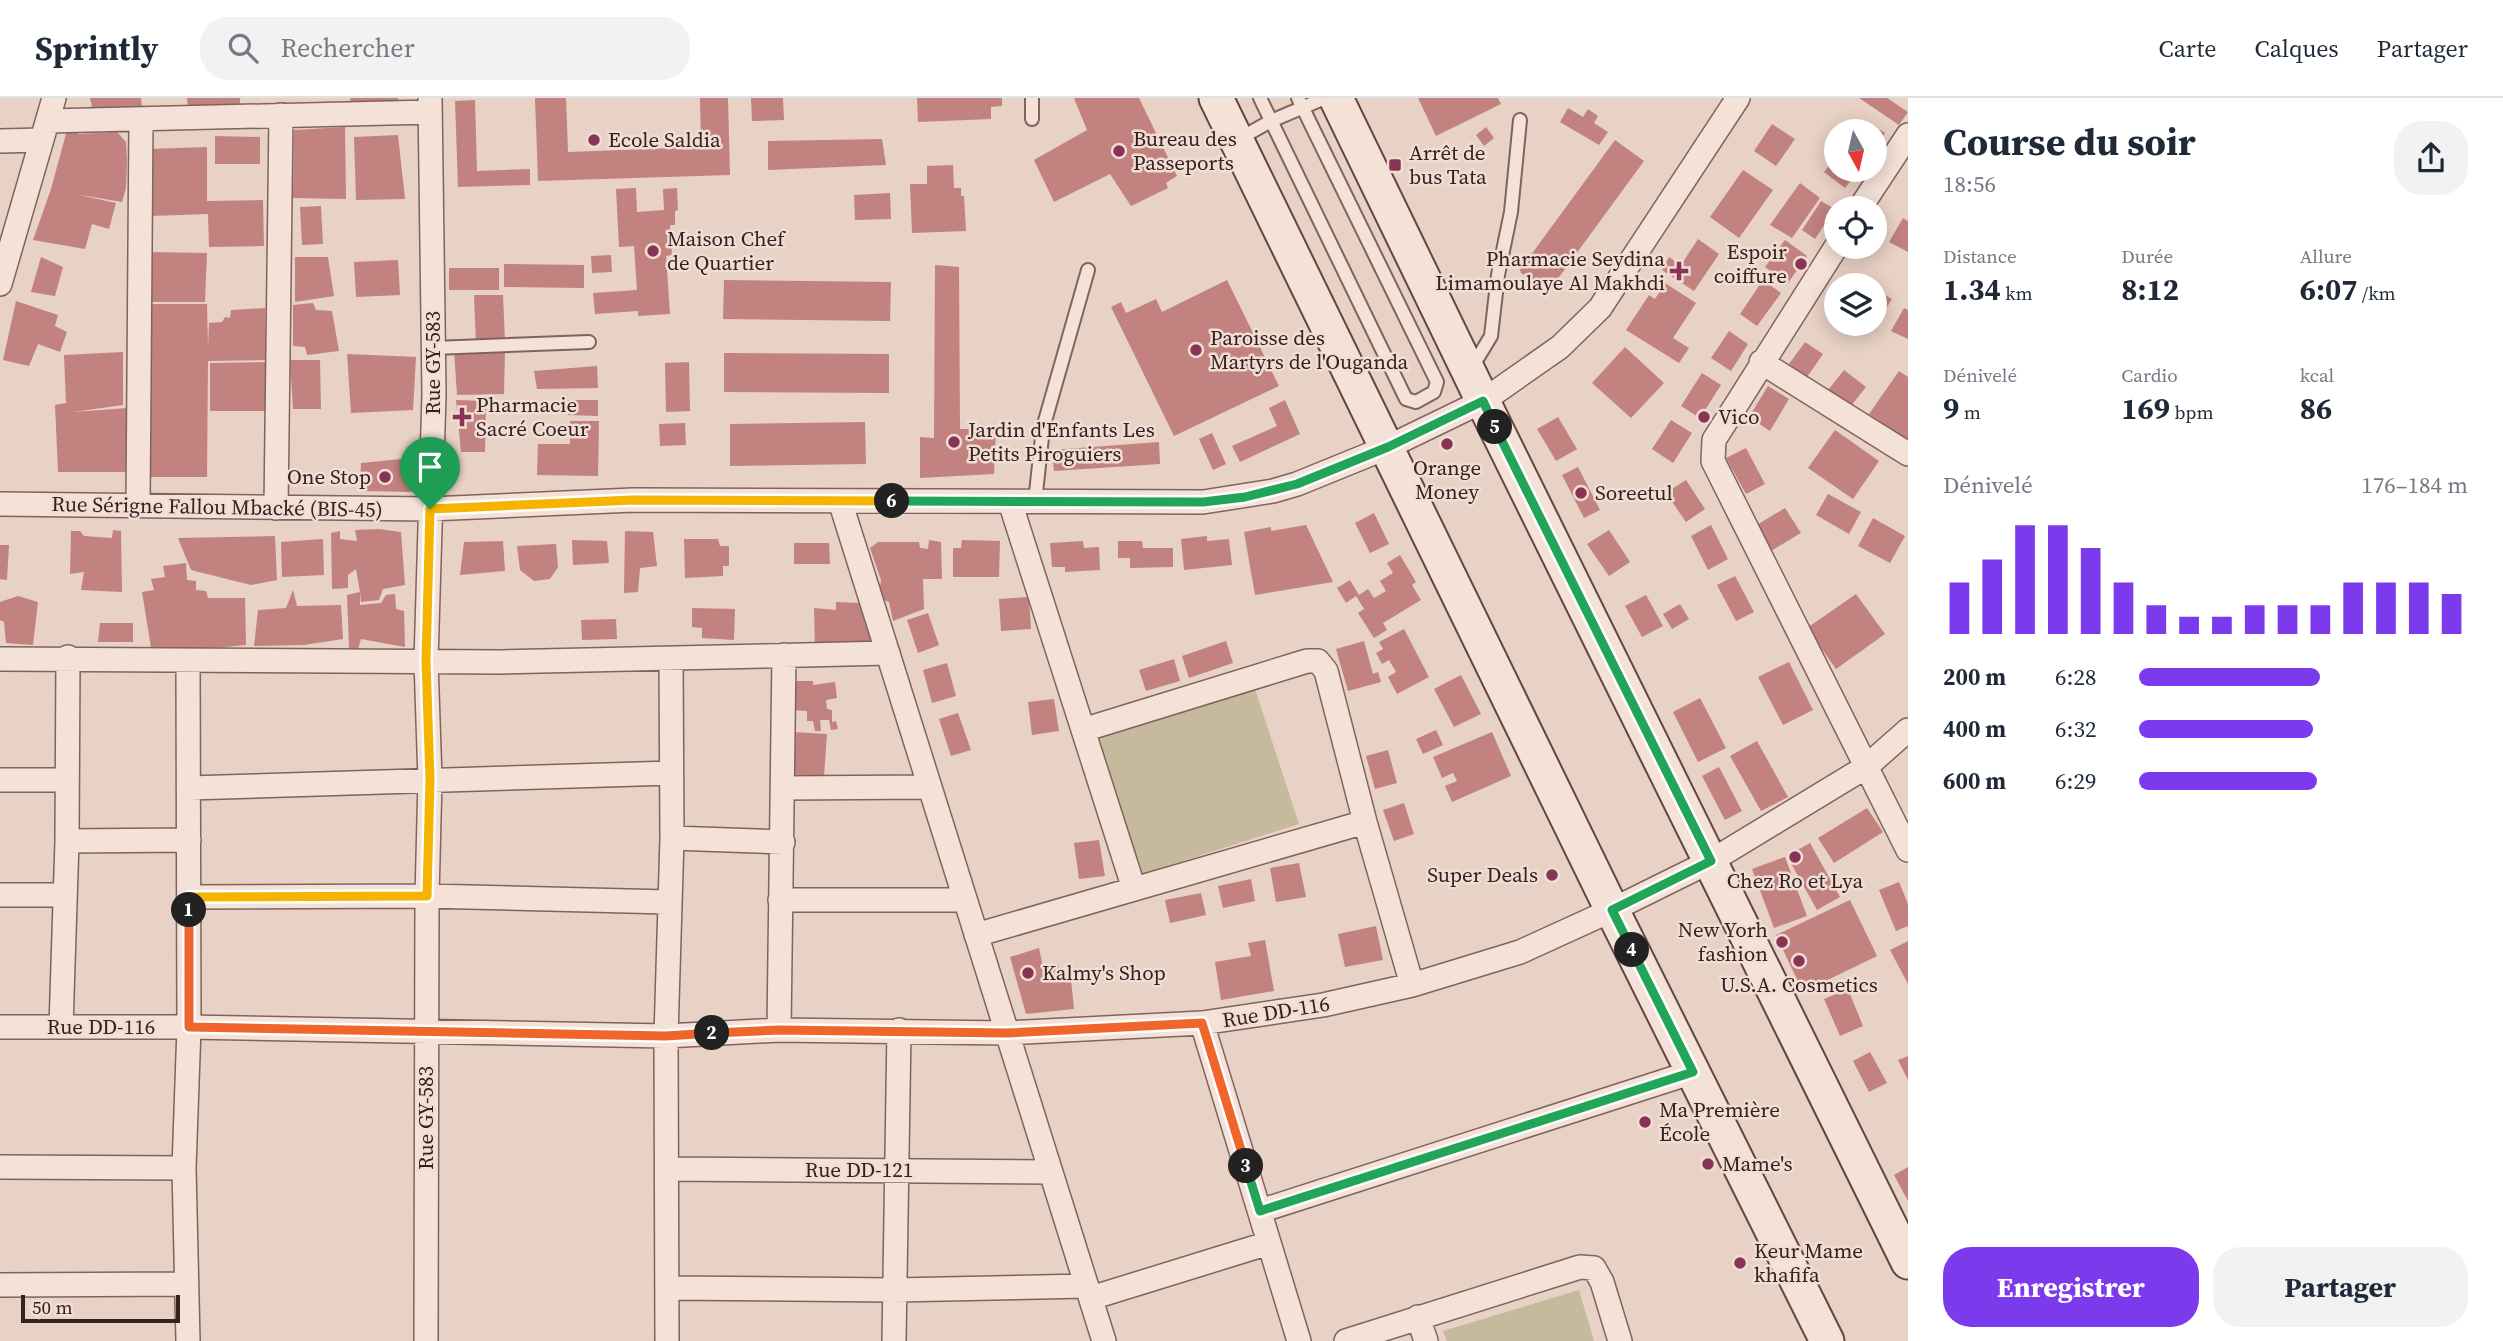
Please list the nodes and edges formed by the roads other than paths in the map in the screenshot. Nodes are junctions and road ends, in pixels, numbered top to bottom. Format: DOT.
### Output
graph roads {
  1 [pos="54,98"];
  2 [pos="1032,98"];
  3 [pos="1216,98"];
  4 [pos="1260,98"];
  5 [pos="1325,98"];
  6 [pos="1336,98"];
  7 [pos="1738,98"];
  8 [pos="1301,103"];
  9 [pos="430,105"];
  10 [pos="281,115"];
  11 [pos="141,119"];
  12 [pos="1032,119"];
  13 [pos="1520,120"];
  14 [pos="1271,121"];
  15 [pos="45,130"];
  16 [pos="1908,135"];
  17 [pos="1237,140"];
  18 [pos="0,141"];
  19 [pos="1868,196"];
  20 [pos="1828,259"];
  21 [pos="1088,270"];
  22 [pos="0,284"];
  23 [pos="589,342"];
  24 [pos="433,348"];
  25 [pos="1761,362"];
  26 [pos="1476,387"];
  27 [pos="1388,447"];
  28 [pos="1908,454"];
  29 [pos="840,501"];
  30 [pos="1010,502"];
  31 [pos="1035,502"];
  32 [pos="0,504"];
  33 [pos="138,506"];
  34 [pos="276,508"];
  35 [pos="430,509"];
  36 [pos="888,653"];
  37 [pos="784,655"];
  38 [pos="68,657"];
  39 [pos="0,659"];
  40 [pos="671,659"];
  41 [pos="188,661"];
  42 [pos="426,661"];
  43 [pos="1083,730"];
  44 [pos="1908,730"];
  45 [pos="1866,767"];
  46 [pos="671,774"];
  47 [pos="430,779"];
  48 [pos="0,780"];
  49 [pos="66,780"];
  50 [pos="189,788"];
  51 [pos="783,788"];
  52 [pos="930,788"];
  53 [pos="1365,822"];
  54 [pos="672,838"];
  55 [pos="67,841"];
  56 [pos="189,841"];
  57 [pos="783,842"];
  58 [pos="1908,850"];
  59 [pos="1711,861"];
  60 [pos="1134,889"];
  61 [pos="0,895"];
  62 [pos="64,895"];
  63 [pos="427,896"];
  64 [pos="189,897"];
  65 [pos="780,900"];
  66 [pos="965,900"];
  67 [pos="668,902"];
  68 [pos="1612,910"];
  69 [pos="976,935"];
  70 [pos="1412,985"];
  71 [pos="1202,1023"];
  72 [pos="0,1027"];
  73 [pos="61,1027"];
  74 [pos="189,1027"];
  75 [pos="779,1030"];
  76 [pos="899,1030"];
  77 [pos="426,1031"];
  78 [pos="1007,1033"];
  79 [pos="666,1036"];
  80 [pos="1693,1072"];
  81 [pos="0,1167"];
  82 [pos="184,1168"];
  83 [pos="667,1169"];
  84 [pos="897,1170"];
  85 [pos="1051,1172"];
  86 [pos="1260,1211"];
  87 [pos="1269,1243"];
  88 [pos="1908,1262"];
  89 [pos="185,1284"];
  90 [pos="0,1285"];
  91 [pos="667,1288"];
  92 [pos="895,1290"];
  93 [pos="1088,1292"];
  94 [pos="1418,1317"];
  95 [pos="188,1341"];
  96 [pos="426,1341"];
  97 [pos="667,1341"];
  98 [pos="894,1341"];
  99 [pos="1104,1341"];
  100 [pos="1299,1341"];
  101 [pos="1346,1341"];
  102 [pos="1426,1341"];
  103 [pos="1620,1341"];
  104 [pos="1827,1341"];
  1 -- 15 [label="street"];
  2 -- 12 [label="lane"];
  3 -- 17 [label="street"];
  4 -- 14 [label="lane"];
  5 -- 8 [label="lane"];
  6 -- 26 [label="street"];
  7 -- 26 [label="street, Rue Sérigne Fallou Mbacké (BIS-45)"];
  8 -- 14 [label="lane"];
  8 -- 14 [label="lane"];
  9 -- 10 [label="street"];
  9 -- 24 [label="street, Rue GY-583"];
  10 -- 11 [label="street"];
  10 -- 34 [label="street"];
  11 -- 15 [label="street"];
  11 -- 33 [label="street"];
  13 -- 26 [label="lane"];
  14 -- 17 [label="lane"];
  15 -- 18 [label="street"];
  15 -- 22 [label="street"];
  16 -- 19 [label="street"];
  17 -- 27 [label="street"];
  20 -- 25 [label="street"];
  21 -- 31 [label="lane"];
  23 -- 24 [label="lane"];
  24 -- 35 [label="street, Rue GY-583"];
  25 -- 28 [label="street"];
  25 -- 45 [label="street"];
  26 -- 27 [label="street, Rue Sérigne Fallou Mbacké (BIS-45)"];
  26 -- 59 [label="street"];
  27 -- 31 [label="street, Rue Sérigne Fallou Mbacké (BIS-45)"];
  27 -- 68 [label="street"];
  29 -- 30 [label="street, Rue Sérigne Fallou Mbacké (BIS-45)"];
  29 -- 35 [label="street, Rue Sérigne Fallou Mbacké (BIS-45)"];
  29 -- 36 [label="street"];
  30 -- 31 [label="street, Rue Sérigne Fallou Mbacké (BIS-45)"];
  30 -- 43 [label="street"];
  32 -- 33 [label="street, Rue Sérigne Fallou Mbacké (BIS-45)"];
  33 -- 34 [label="street, Rue Sérigne Fallou Mbacké (BIS-45)"];
  34 -- 35 [label="street, Rue Sérigne Fallou Mbacké (BIS-45)"];
  35 -- 42 [label="street, Rue GY-583"];
  36 -- 37 [label="street"];
  36 -- 52 [label="street"];
  37 -- 40 [label="street"];
  37 -- 51 [label="street"];
  38 -- 39 [label="street"];
  38 -- 41 [label="street"];
  38 -- 49 [label="street"];
  40 -- 42 [label="street"];
  40 -- 46 [label="street"];
  41 -- 42 [label="street"];
  41 -- 50 [label="street"];
  42 -- 47 [label="street, Rue GY-583"];
  43 -- 53 [label="street"];
  43 -- 60 [label="street"];
  44 -- 45 [label="street, Rue DD-116"];
  45 -- 58 [label="street"];
  45 -- 59 [label="street, Rue DD-116"];
  46 -- 47 [label="street"];
  46 -- 54 [label="street"];
  47 -- 50 [label="street"];
  47 -- 63 [label="street, Rue GY-583"];
  48 -- 49 [label="street"];
  49 -- 55 [label="street"];
  50 -- 56 [label="street"];
  51 -- 52 [label="street"];
  51 -- 57 [label="street"];
  52 -- 66 [label="street"];
  53 -- 60 [label="street"];
  53 -- 70 [label="street"];
  54 -- 57 [label="street"];
  54 -- 67 [label="street"];
  55 -- 56 [label="street"];
  55 -- 62 [label="street"];
  56 -- 64 [label="street"];
  57 -- 65 [label="street"];
  59 -- 68 [label="street, Rue DD-116"];
  59 -- 88 [label="street"];
  60 -- 69 [label="street"];
  61 -- 62 [label="street"];
  62 -- 73 [label="street"];
  63 -- 64 [label="street"];
  63 -- 67 [label="street"];
  63 -- 77 [label="street, Rue GY-583"];
  64 -- 74 [label="street"];
  65 -- 66 [label="street"];
  65 -- 75 [label="street"];
  66 -- 69 [label="street"];
  67 -- 79 [label="street"];
  68 -- 70 [label="street, Rue DD-116"];
  68 -- 80 [label="street"];
  69 -- 78 [label="street"];
  70 -- 71 [label="street, Rue DD-116"];
  71 -- 78 [label="street, Rue DD-116"];
  71 -- 86 [label="street"];
  72 -- 73 [label="street, Rue DD-116"];
  73 -- 74 [label="street, Rue DD-116"];
  74 -- 77 [label="street, Rue DD-116"];
  74 -- 82 [label="street"];
  75 -- 76 [label="street, Rue DD-116"];
  75 -- 79 [label="street, Rue DD-116"];
  76 -- 78 [label="street, Rue DD-116"];
  76 -- 84 [label="street"];
  77 -- 79 [label="street, Rue DD-116"];
  77 -- 96 [label="street, Rue GY-583"];
  78 -- 85 [label="street"];
  79 -- 83 [label="street"];
  80 -- 86 [label="street"];
  80 -- 104 [label="street"];
  81 -- 82 [label="street"];
  82 -- 89 [label="street"];
  83 -- 84 [label="street, Rue DD-121"];
  83 -- 91 [label="street"];
  84 -- 85 [label="street, Rue DD-121"];
  84 -- 92 [label="street"];
  85 -- 93 [label="street"];
  86 -- 87 [label="street"];
  87 -- 93 [label="street"];
  87 -- 100 [label="street"];
  89 -- 90 [label="street"];
  89 -- 95 [label="street"];
  91 -- 92 [label="street"];
  91 -- 97 [label="street"];
  92 -- 93 [label="street"];
  92 -- 98 [label="street"];
  93 -- 99 [label="street"];
  94 -- 101 [label="street"];
  94 -- 102 [label="street"];
  94 -- 103 [label="street"];
}
